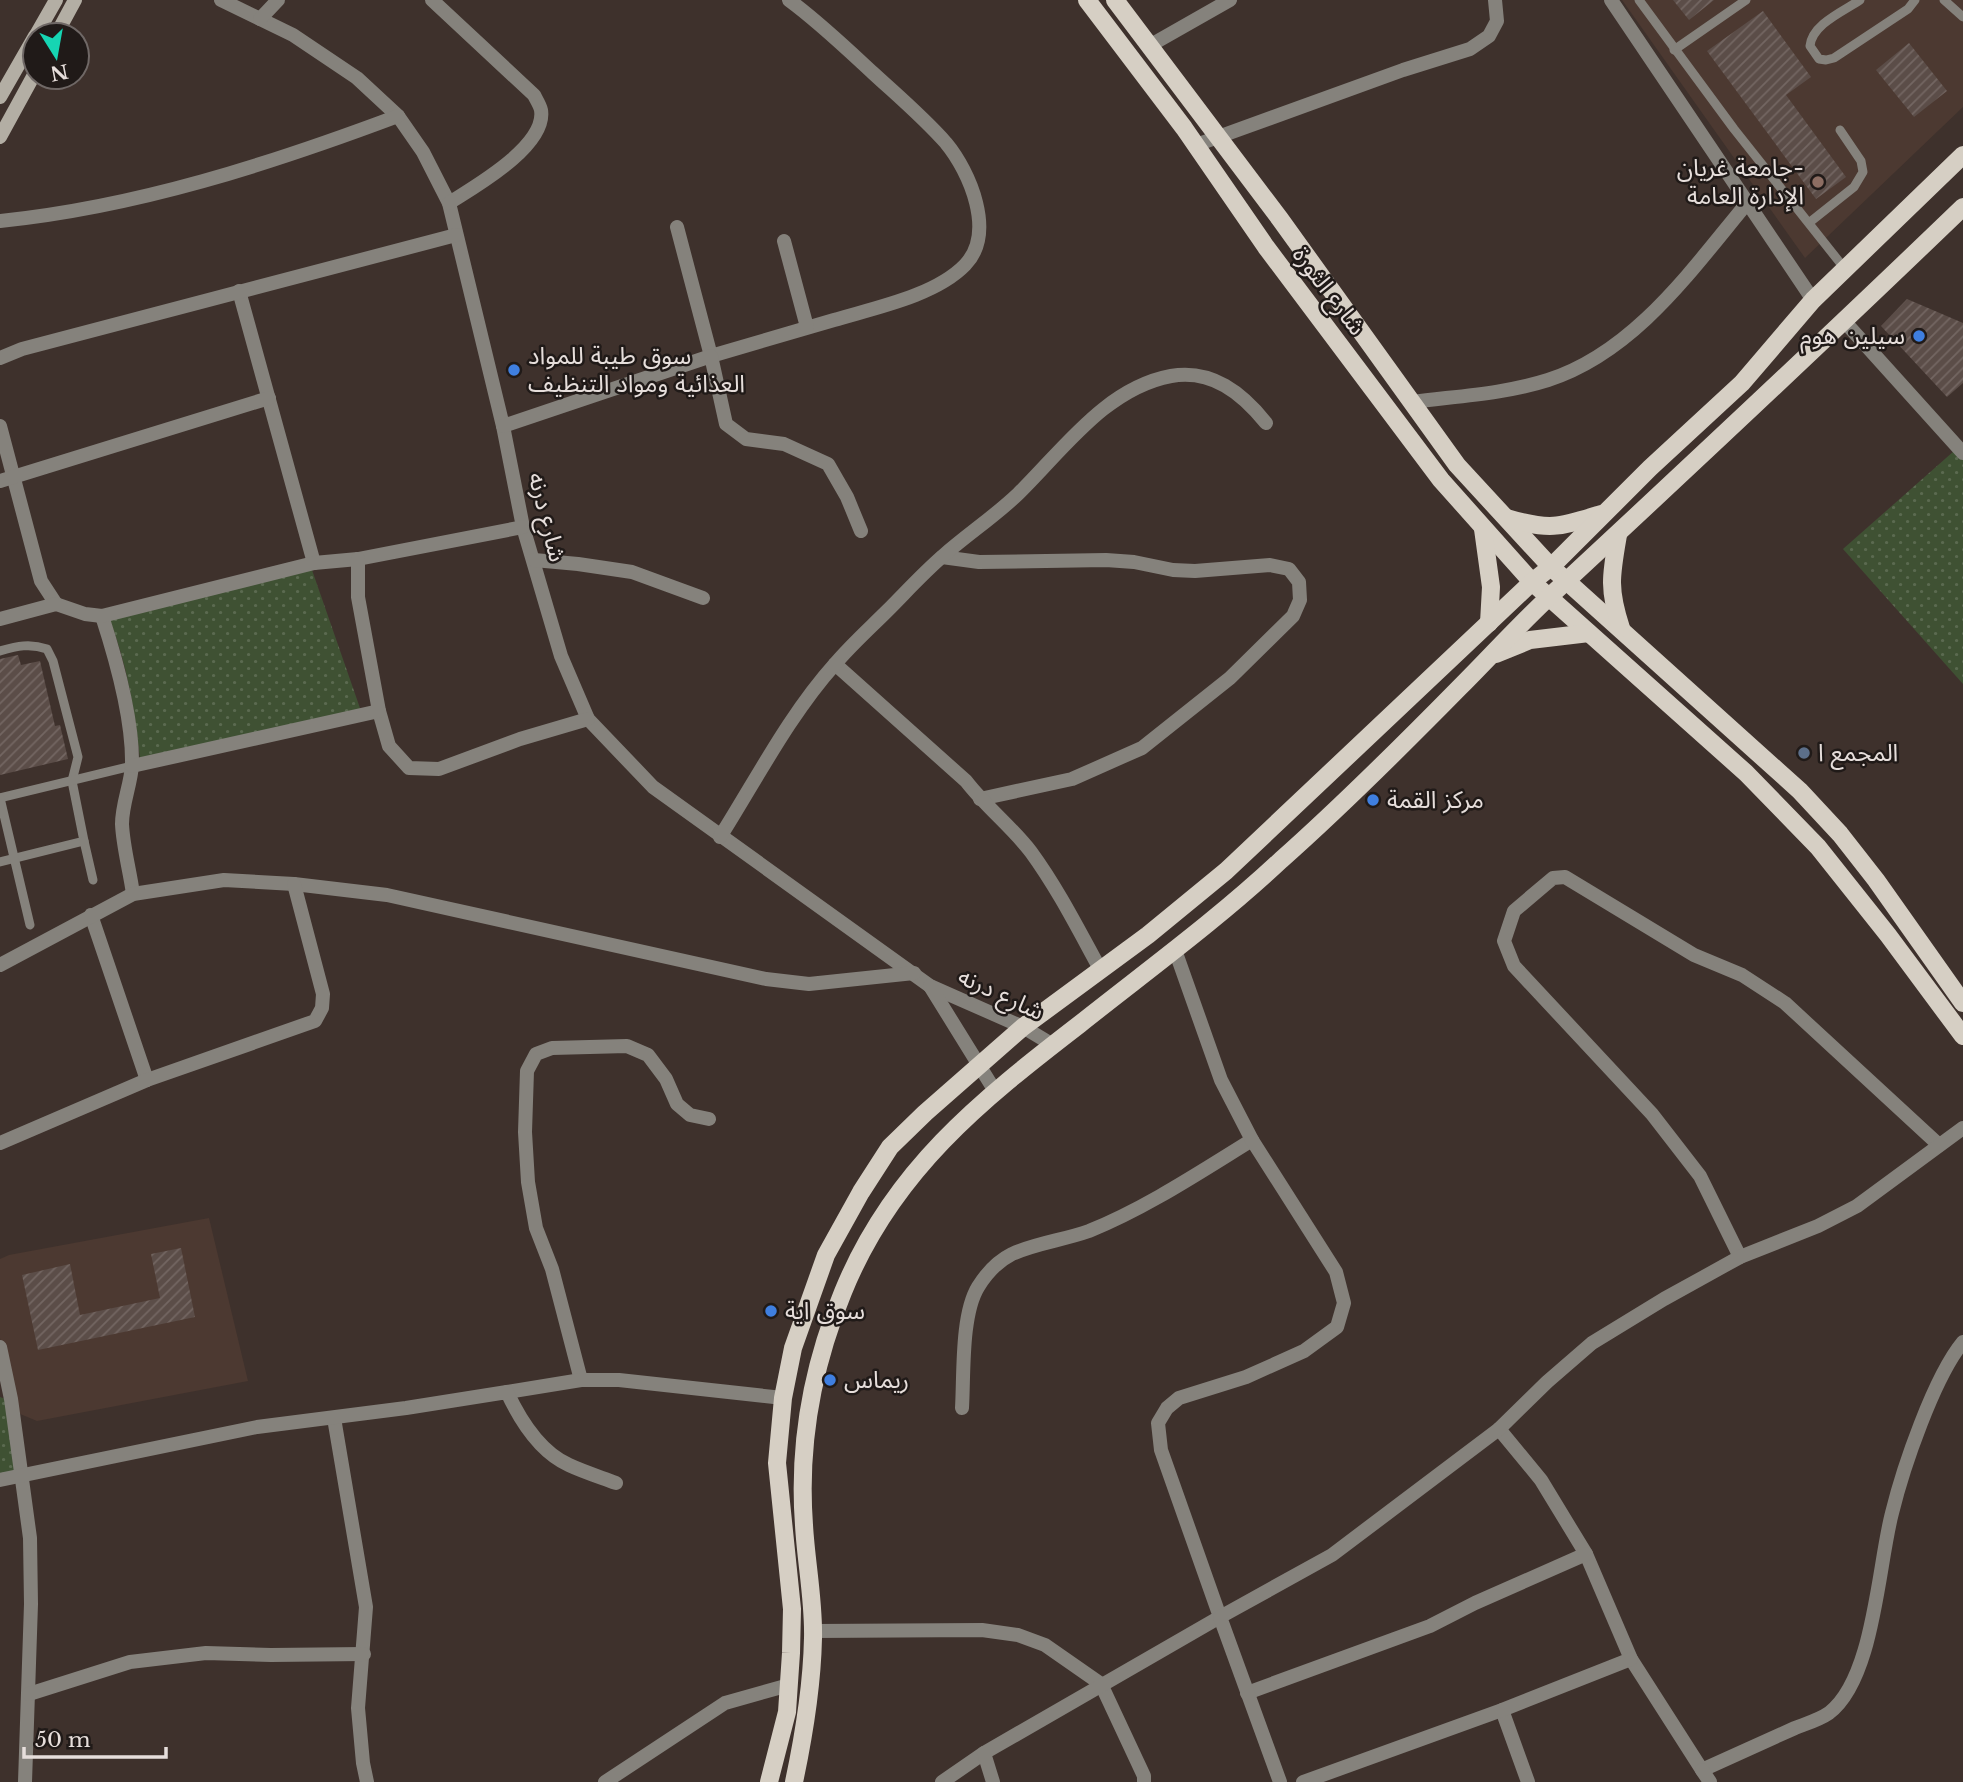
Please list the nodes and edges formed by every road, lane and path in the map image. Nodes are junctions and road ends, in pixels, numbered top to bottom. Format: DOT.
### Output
graph roads {
  1 [pos="56,0"];
  2 [pos="75,0"];
  3 [pos="221,0"];
  4 [pos="278,0"];
  5 [pos="432,0"];
  6 [pos="789,0"];
  7 [pos="1087,0"];
  8 [pos="1115,0"];
  9 [pos="1230,0"];
  10 [pos="1494,0"];
  11 [pos="1611,0"];
  12 [pos="1639,0"];
  13 [pos="1746,0"];
  14 [pos="1860,0"];
  15 [pos="1915,0"];
  16 [pos="1947,1"];
  17 [pos="1963,17"];
  18 [pos="260,19"];
  19 [pos="43,21"];
  20 [pos="64,21"];
  21 [pos="1149,46"];
  22 [pos="1674,50"];
  23 [pos="21,60"];
  24 [pos="25,91"];
  25 [pos="0,97"];
  26 [pos="398,116"];
  27 [pos="1840,130"];
  28 [pos="1218,135"];
  29 [pos="0,137"];
  30 [pos="1196,145"];
  31 [pos="1963,155"];
  32 [pos="1748,202"];
  33 [pos="449,203"];
  34 [pos="1963,207"];
  35 [pos="0,221"];
  36 [pos="1810,222"];
  37 [pos="677,227"];
  38 [pos="456,235"];
  39 [pos="784,241"];
  40 [pos="1845,269"];
  41 [pos="239,291"];
  42 [pos="1813,300"];
  43 [pos="1844,321"];
  44 [pos="807,327"];
  45 [pos="711,356"];
  46 [pos="0,358"];
  47 [pos="269,398"];
  48 [pos="1412,402"];
  49 [pos="1266,422"];
  50 [pos="0,426"];
  51 [pos="503,426"];
  52 [pos="1963,453"];
  53 [pos="6,480"];
  54 [pos="1605,513"];
  55 [pos="1507,518"];
  56 [pos="523,527"];
  57 [pos="1483,529"];
  58 [pos="861,531"];
  59 [pos="1618,535"];
  60 [pos="942,557"];
  61 [pos="358,559"];
  62 [pos="534,560"];
  63 [pos="314,563"];
  64 [pos="1551,567"];
  65 [pos="1532,582"];
  66 [pos="1568,582"];
  67 [pos="1549,597"];
  68 [pos="703,598"];
  69 [pos="56,604"];
  70 [pos="102,616"];
  71 [pos="0,619"];
  72 [pos="1489,623"];
  73 [pos="1622,631"];
  74 [pos="1589,633"];
  75 [pos="0,651"];
  76 [pos="1490,657"];
  77 [pos="835,664"];
  78 [pos="379,711"];
  79 [pos="588,719"];
  80 [pos="132,766"];
  81 [pos="72,781"];
  82 [pos="0,798"];
  83 [pos="980,799"];
  84 [pos="1840,834"];
  85 [pos="720,836"];
  86 [pos="84,841"];
  87 [pos="1818,847"];
  88 [pos="13,858"];
  89 [pos="0,862"];
  90 [pos="93,880"];
  91 [pos="294,884"];
  92 [pos="133,894"];
  93 [pos="91,915"];
  94 [pos="30,925"];
  95 [pos="1175,950"];
  96 [pos="0,965"];
  97 [pos="1100,969"];
  98 [pos="914,973"];
  99 [pos="930,986"];
  100 [pos="1963,1003"];
  101 [pos="1023,1027"];
  102 [pos="1963,1036"];
  103 [pos="1053,1045"];
  104 [pos="979,1065"];
  105 [pos="147,1080"];
  106 [pos="995,1091"];
  107 [pos="709,1119"];
  108 [pos="1963,1128"];
  109 [pos="1252,1140"];
  110 [pos="0,1143"];
  111 [pos="1939,1145"];
  112 [pos="1740,1257"];
  113 [pos="1963,1342"];
  114 [pos="0,1347"];
  115 [pos="581,1380"];
  116 [pos="507,1392"];
  117 [pos="5,1397"];
  118 [pos="783,1398"];
  119 [pos="962,1408"];
  120 [pos="334,1418"];
  121 [pos="1499,1429"];
  122 [pos="22,1475"];
  123 [pos="0,1480"];
  124 [pos="616,1483"];
  125 [pos="1586,1554"];
  126 [pos="1220,1617"];
  127 [pos="814,1632"];
  128 [pos="364,1654"];
  129 [pos="1630,1659"];
  130 [pos="1101,1684"];
  131 [pos="789,1685"];
  132 [pos="29,1693"];
  133 [pos="1247,1693"];
  134 [pos="1502,1710"];
  135 [pos="984,1753"];
  136 [pos="1706,1776"];
  137 [pos="25,1782"];
  138 [pos="367,1782"];
  139 [pos="605,1782"];
  140 [pos="769,1782"];
  141 [pos="794,1782"];
  142 [pos="942,1782"];
  143 [pos="993,1782"];
  144 [pos="1144,1782"];
  145 [pos="1280,1782"];
  146 [pos="1303,1782"];
  147 [pos="1528,1782"];
  1 -- 19 [label="main road"];
  2 -- 20 [label="main road"];
  3 -- 18 [label="street, شارع درنه"];
  4 -- 18 [label="street"];
  5 -- 33 [label="street"];
  6 -- 44 [label="street"];
  7 -- 30 [label="main road, شارع الثورة"];
  8 -- 21 [label="main road, شارع الثورة"];
  9 -- 21 [label="street"];
  10 -- 28 [label="street"];
  11 -- 32 [label="street"];
  12 -- 22 [label="lane"];
  13 -- 22 [label="lane"];
  14 -- 15 [label="lane"];
  16 -- 17 [label="lane"];
  18 -- 26 [label="street, شارع درنه"];
  21 -- 28 [label="main road, شارع الثورة"];
  22 -- 36 [label="lane"];
  23 -- 25 [label="main road"];
  24 -- 29 [label="main road"];
  26 -- 33 [label="street, شارع درنه"];
  26 -- 35 [label="street"];
  27 -- 36 [label="lane"];
  28 -- 30 [label="street"];
  28 -- 48 [label="main road, شارع الثورة"];
  30 -- 57 [label="main road, شارع الثورة"];
  31 -- 40 [label="main road"];
  32 -- 42 [label="street"];
  32 -- 48 [label="street"];
  33 -- 38 [label="street, شارع درنه"];
  34 -- 43 [label="main road"];
  36 -- 40 [label="lane"];
  37 -- 45 [label="street"];
  38 -- 41 [label="street"];
  38 -- 51 [label="street, شارع درنه"];
  39 -- 44 [label="street"];
  40 -- 42 [label="main road"];
  41 -- 46 [label="street"];
  41 -- 47 [label="street"];
  42 -- 54 [label="main road"];
  43 -- 52 [label="street"];
  43 -- 59 [label="main road"];
  44 -- 45 [label="street"];
  45 -- 51 [label="street"];
  45 -- 58 [label="street"];
  47 -- 53 [label="street"];
  47 -- 63 [label="street"];
  48 -- 55 [label="main road, شارع الثورة"];
  49 -- 60 [label="street"];
  50 -- 53 [label="street"];
  51 -- 56 [label="street, شارع درنه"];
  53 -- 69 [label="street"];
  54 -- 55 [label="main road"];
  54 -- 64 [label="main road"];
  55 -- 64 [label="main road, شارع الثورة"];
  56 -- 61 [label="street"];
  56 -- 62 [label="street, شارع درنه"];
  57 -- 65 [label="main road, شارع الثورة"];
  57 -- 72 [label="main road"];
  59 -- 66 [label="main road"];
  59 -- 73 [label="main road"];
  60 -- 77 [label="street"];
  60 -- 83 [label="street"];
  61 -- 63 [label="street"];
  61 -- 78 [label="street"];
  62 -- 68 [label="street"];
  62 -- 79 [label="street, شارع درنه"];
  63 -- 70 [label="street"];
  64 -- 65 [label="main road"];
  64 -- 66 [label="main road, شارع الثورة"];
  65 -- 67 [label="main road, شارع الثورة"];
  65 -- 72 [label="main road"];
  66 -- 67 [label="main road"];
  66 -- 73 [label="main road, شارع الثورة"];
  67 -- 74 [label="main road, شارع الثورة"];
  67 -- 76 [label="main road"];
  69 -- 70 [label="street"];
  69 -- 71 [label="street"];
  70 -- 80 [label="street"];
  72 -- 97 [label="main road"];
  73 -- 84 [label="main road, شارع الثورة"];
  74 -- 76 [label="main road"];
  74 -- 87 [label="main road, شارع الثورة"];
  75 -- 81 [label="lane"];
  76 -- 95 [label="main road"];
  77 -- 83 [label="street"];
  77 -- 85 [label="street"];
  78 -- 79 [label="street"];
  78 -- 80 [label="street"];
  79 -- 85 [label="street, شارع درنه"];
  80 -- 81 [label="lane"];
  80 -- 92 [label="street"];
  81 -- 82 [label="lane"];
  81 -- 86 [label="lane"];
  82 -- 88 [label="lane"];
  83 -- 97 [label="street"];
  84 -- 87 [label="main road"];
  84 -- 100 [label="main road, شارع الثورة"];
  85 -- 98 [label="street, شارع درنه"];
  86 -- 88 [label="lane"];
  86 -- 90 [label="lane"];
  87 -- 102 [label="main road, شارع الثورة"];
  88 -- 89 [label="lane"];
  88 -- 94 [label="lane"];
  91 -- 92 [label="street"];
  91 -- 98 [label="street"];
  91 -- 105 [label="street"];
  92 -- 93 [label="street"];
  93 -- 96 [label="street"];
  93 -- 105 [label="street"];
  95 -- 103 [label="main road"];
  95 -- 109 [label="street"];
  97 -- 101 [label="main road"];
  98 -- 99 [label="street, شارع درنه"];
  99 -- 101 [label="street, شارع درنه"];
  99 -- 104 [label="street, شارع درنه"];
  101 -- 103 [label="street, شارع درنه"];
  101 -- 104 [label="main road"];
  103 -- 106 [label="main road"];
  104 -- 106 [label="street, شارع درنه"];
  104 -- 118 [label="main road"];
  105 -- 110 [label="street"];
  106 -- 127 [label="main road"];
  107 -- 115 [label="street"];
  108 -- 111 [label="street"];
  109 -- 119 [label="street"];
  109 -- 126 [label="street"];
  111 -- 112 [label="street"];
  111 -- 112 [label="street"];
  112 -- 121 [label="street"];
  113 -- 136 [label="street"];
  114 -- 117 [label="street"];
  115 -- 116 [label="street"];
  115 -- 118 [label="street"];
  116 -- 120 [label="street"];
  116 -- 124 [label="street"];
  117 -- 122 [label="street"];
  118 -- 131 [label="main road"];
  120 -- 122 [label="street"];
  120 -- 128 [label="street"];
  121 -- 125 [label="street"];
  121 -- 126 [label="street"];
  122 -- 123 [label="street"];
  122 -- 132 [label="street"];
  125 -- 129 [label="street"];
  125 -- 133 [label="street"];
  126 -- 130 [label="street"];
  126 -- 133 [label="street"];
  127 -- 130 [label="street"];
  127 -- 141 [label="main road"];
  128 -- 132 [label="street"];
  128 -- 138 [label="street"];
  129 -- 134 [label="street"];
  129 -- 136 [label="street"];
  130 -- 135 [label="street"];
  130 -- 144 [label="street"];
  131 -- 139 [label="street"];
  131 -- 140 [label="main road"];
  132 -- 137 [label="street"];
  133 -- 145 [label="street"];
  134 -- 146 [label="street"];
  134 -- 147 [label="street"];
  135 -- 142 [label="street"];
  135 -- 143 [label="street"];
}
